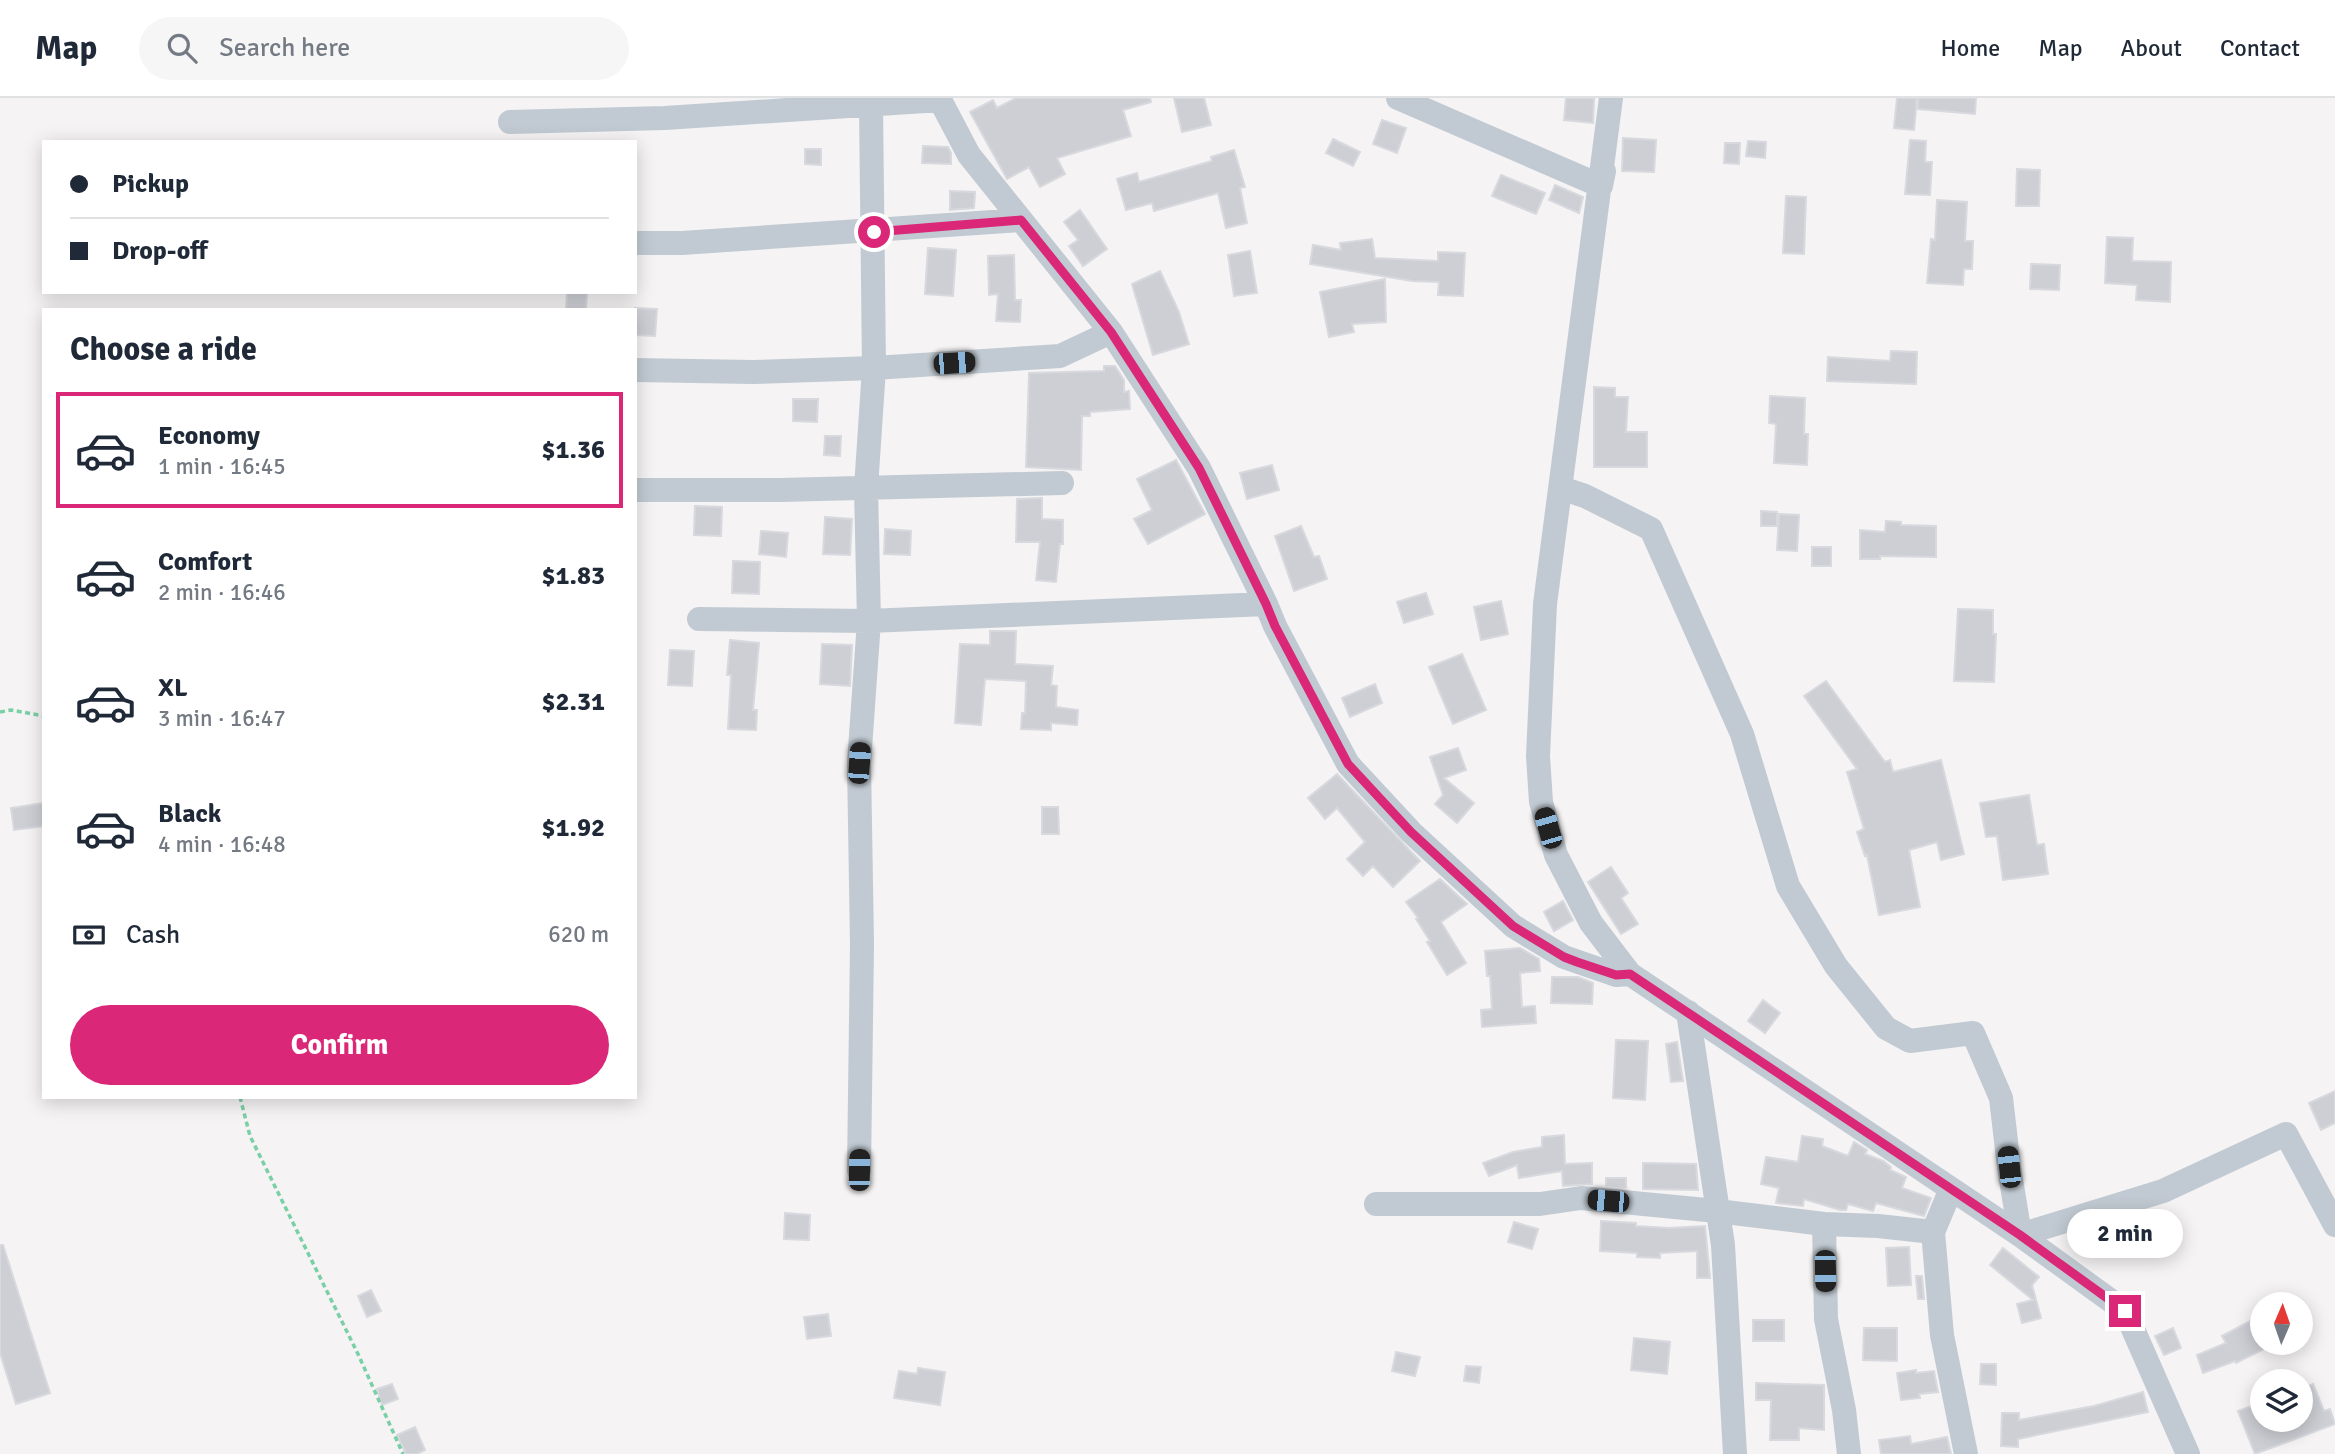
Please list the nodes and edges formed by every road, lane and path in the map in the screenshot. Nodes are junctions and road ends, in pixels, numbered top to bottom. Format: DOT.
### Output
graph roads {
  1 [pos="1398,98"];
  2 [pos="1611,98"];
  3 [pos="1618,98"];
  4 [pos="940,99"];
  5 [pos="871,106"];
  6 [pos="510,122"];
  7 [pos="1601,186"];
  8 [pos="1021,220"];
  9 [pos="874,232"];
  10 [pos="637,243"];
  11 [pos="1111,332"];
  12 [pos="874,368"];
  13 [pos="637,370"];
  14 [pos="1062,483"];
  15 [pos="866,488"];
  16 [pos="1561,488"];
  17 [pos="637,490"];
  18 [pos="1266,604"];
  19 [pos="699,619"];
  20 [pos="869,621"];
  21 [pos="0,712"];
  22 [pos="42,716"];
  23 [pos="1630,974"];
  24 [pos="1688,1012"];
  25 [pos="241,1099"];
  26 [pos="859,1170"];
  27 [pos="1951,1189"];
  28 [pos="1376,1204"];
  29 [pos="1717,1211"];
  30 [pos="1824,1224"];
  31 [pos="2335,1226"];
  32 [pos="1933,1232"];
  33 [pos="2020,1235"];
  34 [pos="403,1454"];
  35 [pos="1735,1454"];
  36 [pos="1849,1454"];
  37 [pos="1966,1454"];
  38 [pos="2188,1454"];
  1 -- 7 [label="street"];
  2 -- 7 [label="street"];
  3 -- 7 [label="street"];
  4 -- 5 [label="street"];
  4 -- 8 [label="street"];
  5 -- 6 [label="street"];
  5 -- 9 [label="street"];
  7 -- 16 [label="street"];
  8 -- 9 [label="street"];
  8 -- 11 [label="street"];
  9 -- 10 [label="street"];
  9 -- 12 [label="street"];
  11 -- 12 [label="street"];
  11 -- 18 [label="street"];
  12 -- 13 [label="street"];
  12 -- 15 [label="street"];
  14 -- 15 [label="street"];
  15 -- 17 [label="street"];
  15 -- 20 [label="street"];
  16 -- 23 [label="street"];
  16 -- 33 [label="street"];
  18 -- 20 [label="street"];
  18 -- 23 [label="street"];
  19 -- 20 [label="street"];
  20 -- 26 [label="street"];
  21 -- 22 [label="path"];
  23 -- 24 [label="street"];
  24 -- 27 [label="street"];
  24 -- 29 [label="street"];
  25 -- 34 [label="path"];
  27 -- 32 [label="street"];
  27 -- 33 [label="street"];
  28 -- 29 [label="street"];
  29 -- 30 [label="street"];
  29 -- 35 [label="street"];
  30 -- 32 [label="street"];
  30 -- 36 [label="street"];
  31 -- 33 [label="street"];
  32 -- 37 [label="street"];
  33 -- 38 [label="street"];
}
